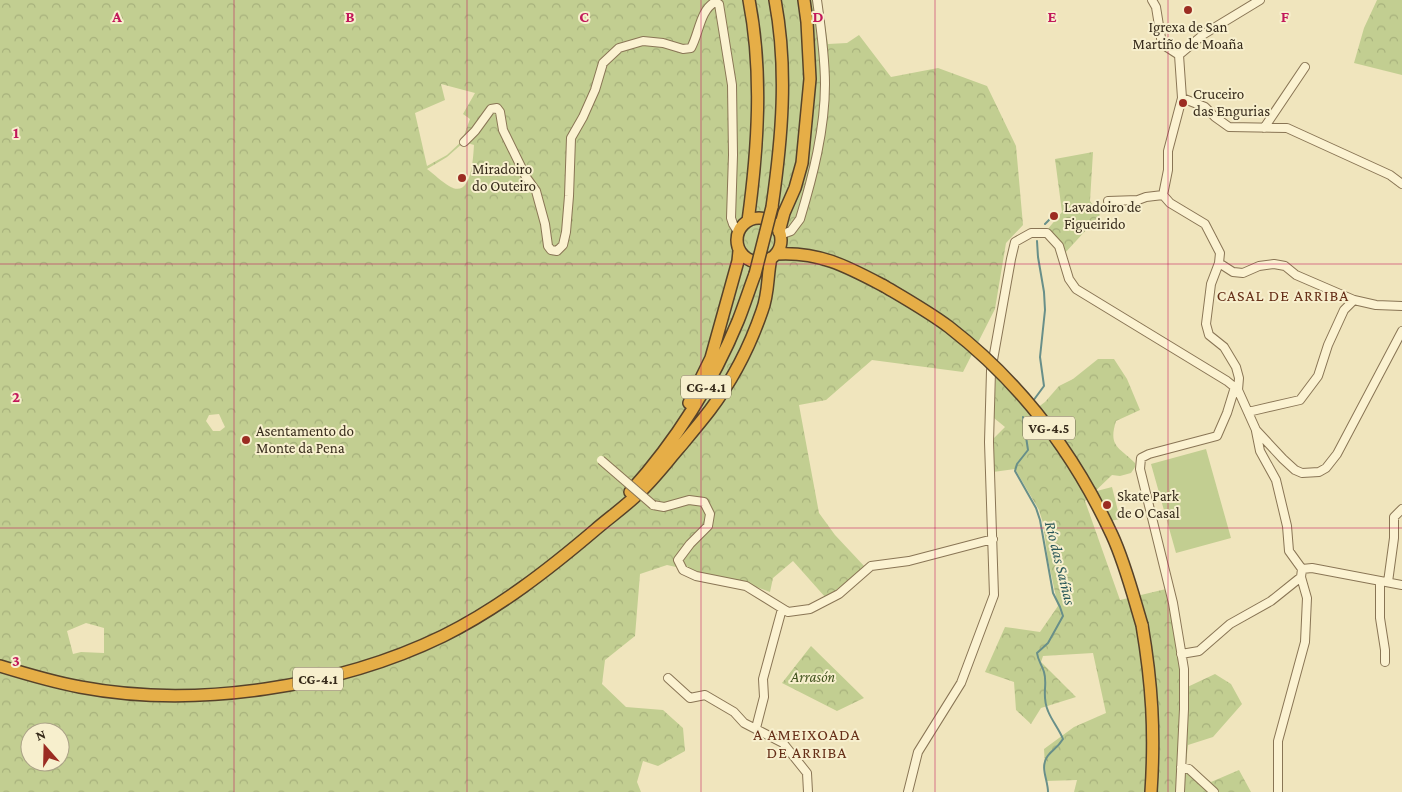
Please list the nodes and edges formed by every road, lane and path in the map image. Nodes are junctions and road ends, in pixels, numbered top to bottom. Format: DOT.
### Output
graph roads {
  1 [pos="749,0"];
  2 [pos="775,0"];
  3 [pos="804,0"];
  4 [pos="817,0"];
  5 [pos="1152,0"];
  6 [pos="1260,0"];
  7 [pos="1178,55"];
  8 [pos="1305,67"];
  9 [pos="1182,98"];
  10 [pos="1264,128"];
  11 [pos="464,142"];
  12 [pos="1402,184"];
  13 [pos="1163,195"];
  14 [pos="1108,201"];
  15 [pos="748,221"];
  16 [pos="738,232"];
  17 [pos="780,236"];
  18 [pos="739,251"];
  19 [pos="803,254"];
  20 [pos="774,256"];
  21 [pos="1220,263"];
  22 [pos="1354,300"];
  23 [pos="1402,306"];
  24 [pos="1402,331"];
  25 [pos="1236,389"];
  26 [pos="1248,412"];
  27 [pos="1256,430"];
  28 [pos="601,460"];
  29 [pos="635,486"];
  30 [pos="1402,509"];
  31 [pos="599,527"];
  32 [pos="993,539"];
  33 [pos="1302,573"];
  34 [pos="1384,582"];
  35 [pos="1402,585"];
  36 [pos="782,609"];
  37 [pos="1181,654"];
  38 [pos="1384,662"];
  39 [pos="0,666"];
  40 [pos="668,678"];
  41 [pos="756,728"];
  42 [pos="1181,767"];
  43 [pos="808,792"];
  44 [pos="908,792"];
  45 [pos="1151,792"];
  46 [pos="1180,792"];
  47 [pos="1214,792"];
  48 [pos="1278,792"];
  1 -- 15 [label="highway"];
  2 -- 29 [label="highway, CG-4.1, bridge"];
  3 -- 17 [label="highway"];
  4 -- 17 [label="street"];
  5 -- 7 [label="street"];
  6 -- 7 [label="street"];
  7 -- 9 [label="street"];
  8 -- 10 [label="street"];
  9 -- 10 [label="street"];
  9 -- 13 [label="street"];
  10 -- 12 [label="street"];
  11 -- 16 [label="street"];
  13 -- 14 [label="street"];
  13 -- 21 [label="street"];
  15 -- 16 [label="highway"];
  15 -- 17 [label="highway"];
  16 -- 18 [label="highway"];
  17 -- 19 [label="highway"];
  17 -- 20 [label="highway"];
  18 -- 20 [label="highway"];
  18 -- 29 [label="highway"];
  19 -- 20 [label="highway"];
  19 -- 45 [label="highway, VG-4.5, bridge"];
  20 -- 31 [label="highway"];
  21 -- 22 [label="street"];
  21 -- 25 [label="street"];
  22 -- 23 [label="street"];
  22 -- 26 [label="street"];
  24 -- 27 [label="street"];
  25 -- 26 [label="street"];
  25 -- 32 [label="street"];
  25 -- 37 [label="street"];
  26 -- 27 [label="street"];
  27 -- 33 [label="street"];
  28 -- 36 [label="street, bridge"];
  29 -- 31 [label="highway, CG-4.1"];
  30 -- 34 [label="street"];
  31 -- 39 [label="highway, CG-4.1"];
  32 -- 36 [label="street"];
  32 -- 44 [label="street"];
  33 -- 34 [label="street"];
  33 -- 37 [label="street"];
  33 -- 48 [label="street"];
  34 -- 35 [label="street"];
  34 -- 38 [label="street"];
  36 -- 41 [label="street"];
  37 -- 42 [label="street"];
  40 -- 41 [label="street"];
  41 -- 43 [label="street"];
  42 -- 46 [label="street"];
  42 -- 47 [label="street"];
}
